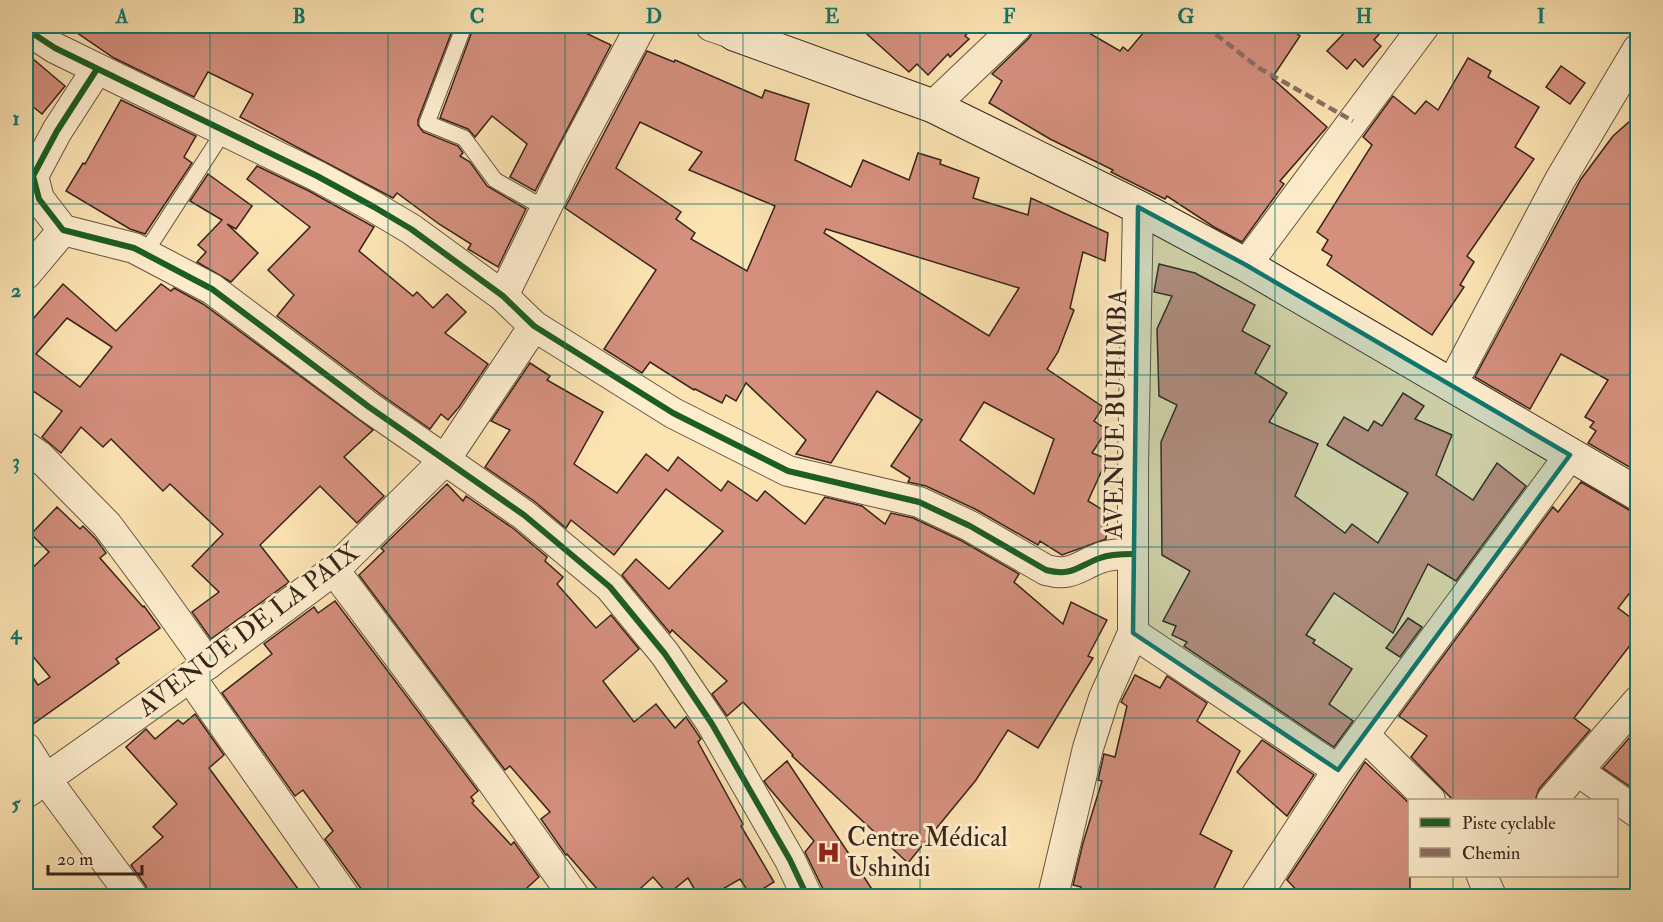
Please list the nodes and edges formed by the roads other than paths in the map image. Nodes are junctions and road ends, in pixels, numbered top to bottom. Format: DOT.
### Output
graph roads {
  1 [pos="464,26"];
  2 [pos="640,26"];
  3 [pos="1017,26"];
  4 [pos="1424,26"];
  5 [pos="728,28"];
  6 [pos="26,29"];
  7 [pos="773,35"];
  8 [pos="1638,50"];
  9 [pos="97,69"];
  10 [pos="933,106"];
  11 [pos="224,130"];
  12 [pos="548,204"];
  13 [pos="1138,207"];
  14 [pos="63,230"];
  15 [pos="145,253"];
  16 [pos="1246,265"];
  17 [pos="26,274"];
  18 [pos="503,297"];
  19 [pos="534,326"];
  20 [pos="1451,386"];
  21 [pos="26,447"];
  22 [pos="1570,455"];
  23 [pos="444,460"];
  24 [pos="1638,494"];
  25 [pos="1133,554"];
  26 [pos="334,570"];
  27 [pos="1133,633"];
  28 [pos="199,671"];
  29 [pos="1638,701"];
  30 [pos="1364,735"];
  31 [pos="26,748"];
  32 [pos="1338,770"];
  33 [pos="1578,771"];
  34 [pos="35,785"];
  35 [pos="1428,799"];
  36 [pos="1554,799"];
  37 [pos="1638,813"];
  38 [pos="132,897"];
  39 [pos="344,897"];
  40 [pos="574,897"];
  41 [pos="807,897"];
  42 [pos="1053,897"];
  43 [pos="1256,897"];
  1 -- 12 [label="lane"];
  2 -- 12 [label="street"];
  3 -- 10 [label="street"];
  4 -- 16 [label="street"];
  5 -- 7 [label="main road"];
  6 -- 9 [label="street"];
  7 -- 10 [label="main road"];
  8 -- 20 [label="street"];
  9 -- 11 [label="street"];
  9 -- 14 [label="street"];
  10 -- 13 [label="main road"];
  11 -- 15 [label="lane"];
  11 -- 18 [label="street"];
  12 -- 18 [label="street"];
  13 -- 16 [label="main road"];
  13 -- 25 [label="street, AVENUE BUHIMBA"];
  14 -- 15 [label="street"];
  14 -- 17 [label="street"];
  15 -- 23 [label="street"];
  16 -- 20 [label="main road"];
  18 -- 19 [label="street"];
  19 -- 23 [label="street, AVENUE DE LA PAIX"];
  19 -- 25 [label="street"];
  20 -- 22 [label="main road"];
  21 -- 28 [label="street"];
  22 -- 24 [label="main road"];
  22 -- 30 [label="street"];
  23 -- 26 [label="street, AVENUE DE LA PAIX"];
  23 -- 41 [label="street"];
  25 -- 27 [label="street, AVENUE BUHIMBA"];
  26 -- 28 [label="street, AVENUE DE LA PAIX"];
  26 -- 40 [label="street"];
  27 -- 32 [label="street"];
  27 -- 42 [label="street, AVENUE BUHIMBA"];
  28 -- 34 [label="street, AVENUE DE LA PAIX"];
  28 -- 39 [label="street"];
  29 -- 33 [label="street"];
  30 -- 32 [label="street"];
  30 -- 35 [label="street"];
  31 -- 34 [label="street"];
  32 -- 43 [label="street"];
  33 -- 36 [label="street"];
  33 -- 37 [label="street"];
  34 -- 38 [label="street"];
}
